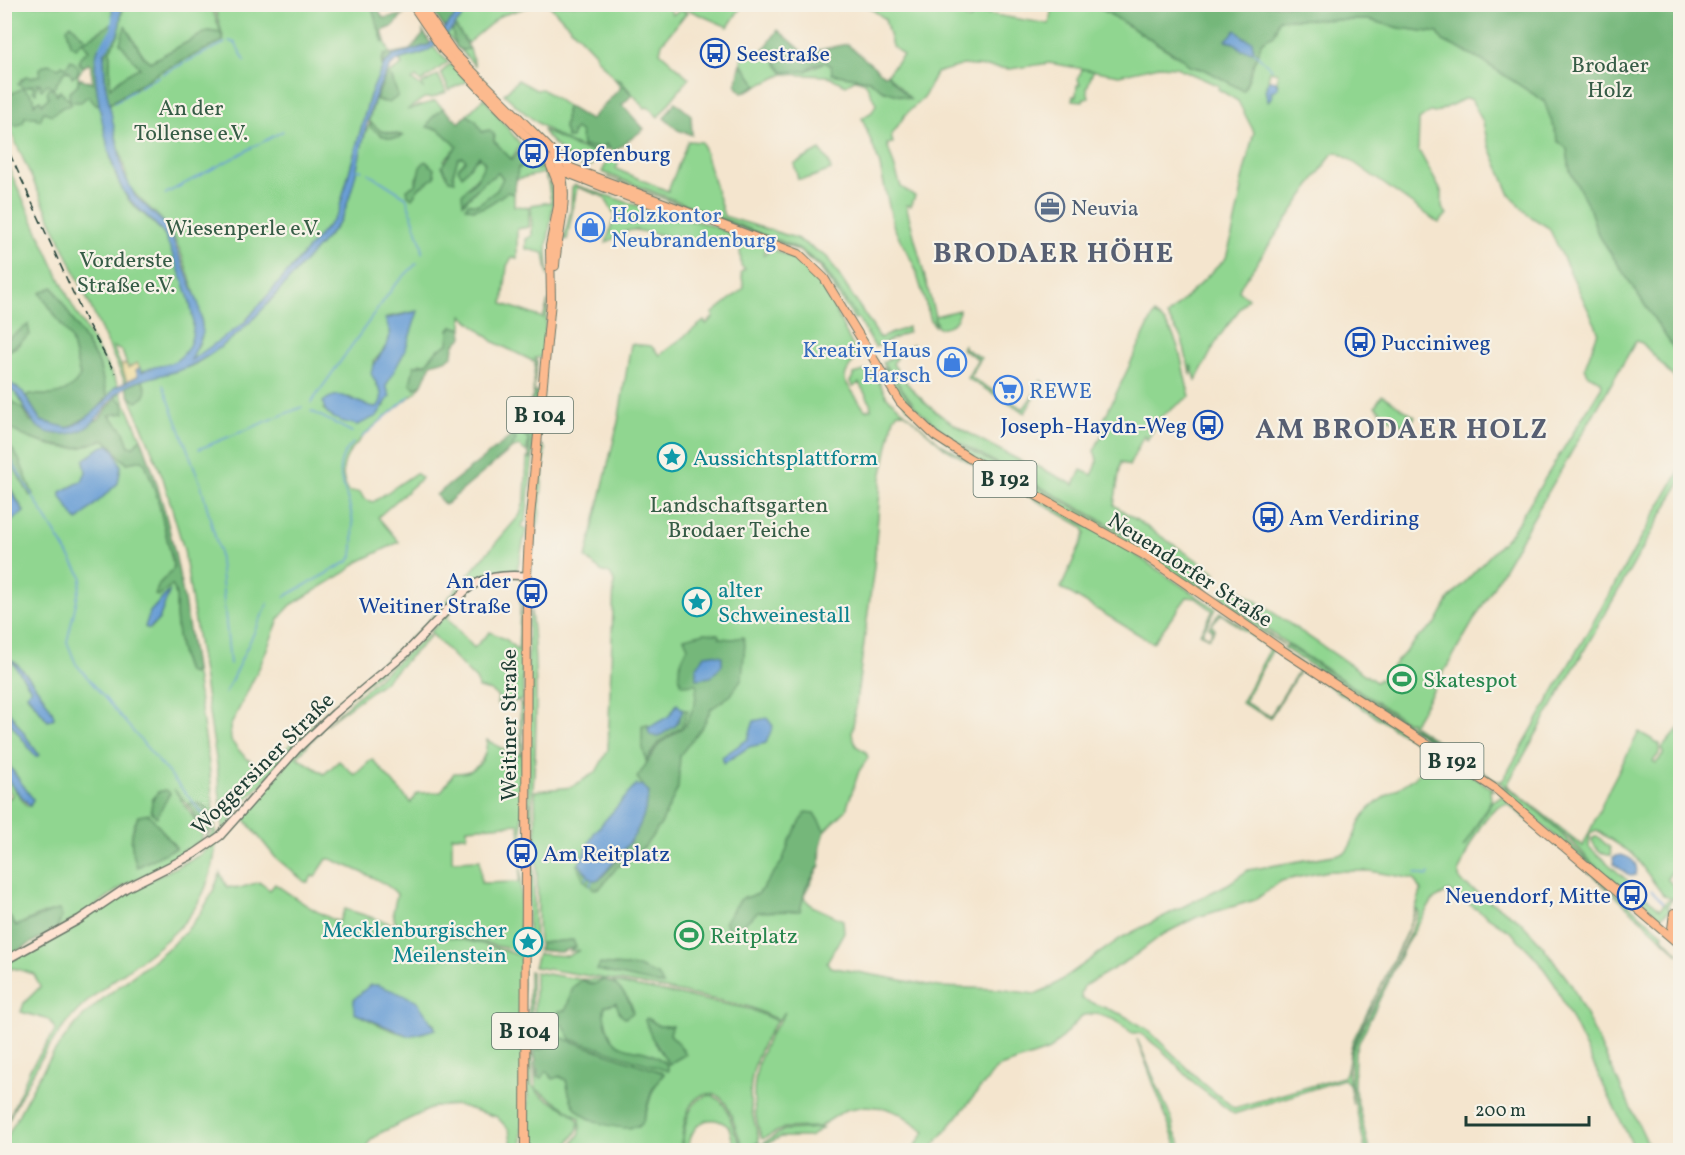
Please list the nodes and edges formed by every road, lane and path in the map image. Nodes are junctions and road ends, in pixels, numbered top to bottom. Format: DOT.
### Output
graph roads {
  1 [pos="412,4"];
  2 [pos="420,4"];
  3 [pos="435,34"];
  4 [pos="551,156"];
  5 [pos="571,168"];
  6 [pos="562,171"];
  7 [pos="578,178"];
  8 [pos="557,180"];
  9 [pos="594,181"];
  10 [pos="565,186"];
  11 [pos="551,301"];
  12 [pos="527,576"];
  13 [pos="1674,913"];
  14 [pos="1680,944"];
  15 [pos="4,961"];
  16 [pos="525,1150"];
  1 -- 3 [label="main road, Weitiner Straße / B 104"];
  2 -- 3 [label="main road, Weitiner Straße / B 104"];
  3 -- 4 [label="main road, Weitiner Straße / B 104"];
  4 -- 5 [label="main road, Neuendorfer Straße / B 192"];
  4 -- 6 [label="main road, Neuendorfer Straße"];
  4 -- 8 [label="main road, Weitiner Straße / B 104"];
  5 -- 6 [label="main road"];
  5 -- 9 [label="main road, Neuendorfer Straße / B 192"];
  6 -- 7 [label="main road, Neuendorfer Straße / B 192"];
  6 -- 8 [label="main road"];
  6 -- 10 [label="main road, Weitiner Straße / B 104"];
  7 -- 9 [label="main road, Neuendorfer Straße / B 192"];
  7 -- 10 [label="main road"];
  8 -- 11 [label="main road, Weitiner Straße / B 104"];
  9 -- 14 [label="main road, Neuendorfer Straße / B 192"];
  10 -- 11 [label="main road, Weitiner Straße / B 104"];
  11 -- 12 [label="main road, Weitiner Straße / B 104"];
  12 -- 15 [label="main road, Woggersiner Straße"];
  12 -- 16 [label="main road, Weitiner Straße / B 104"];
  13 -- 14 [label="main road"];
}
